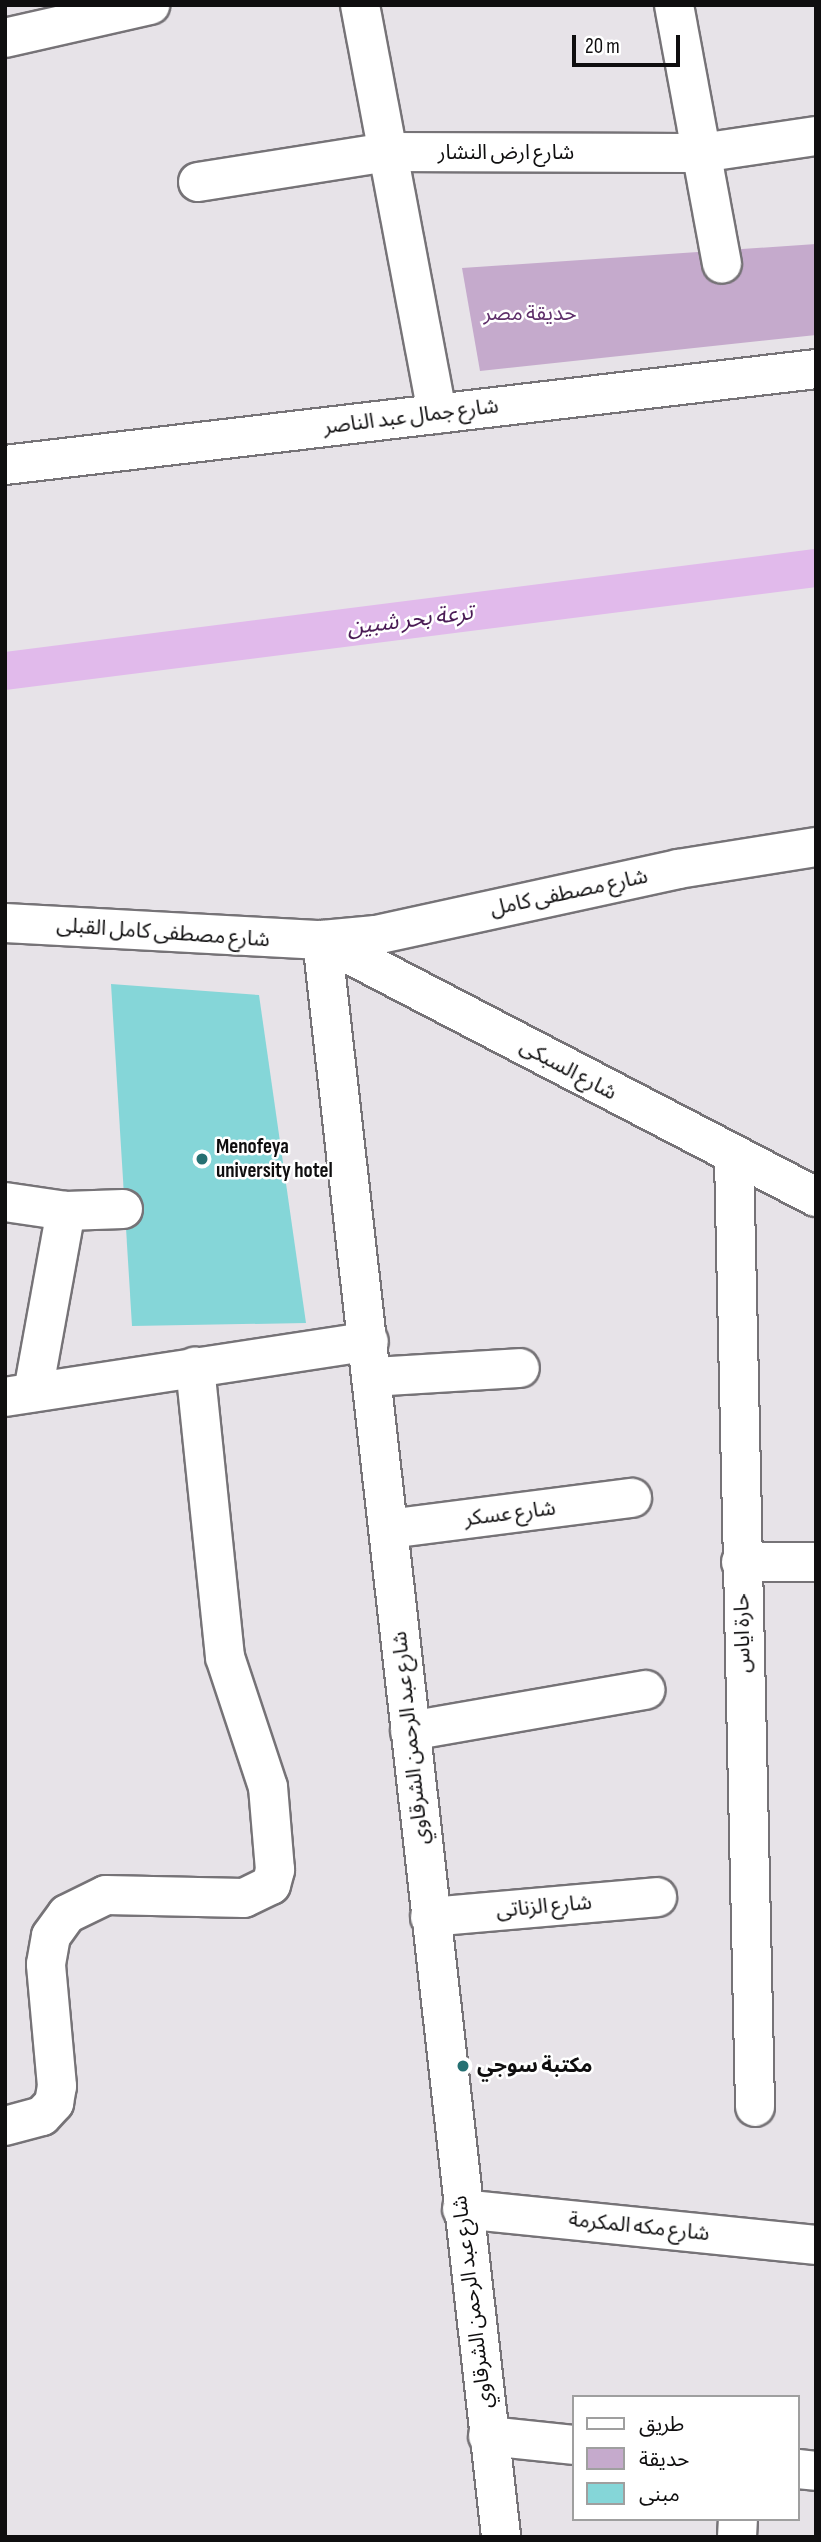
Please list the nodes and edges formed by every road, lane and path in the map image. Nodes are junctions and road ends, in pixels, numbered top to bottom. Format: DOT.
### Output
graph roads {
  1 [pos="150,5"];
  2 [pos="360,5"];
  3 [pos="674,5"];
  4 [pos="5,37"];
  5 [pos="816,136"];
  6 [pos="388,152"];
  7 [pos="701,153"];
  8 [pos="198,182"];
  9 [pos="722,264"];
  10 [pos="816,369"];
  11 [pos="437,414"];
  12 [pos="5,465"];
  13 [pos="816,847"];
  14 [pos="5,923"];
  15 [pos="322,940"];
  16 [pos="734,1158"];
  17 [pos="816,1198"];
  18 [pos="5,1202"];
  19 [pos="123,1209"];
  20 [pos="66,1211"];
  21 [pos="371,1359"];
  22 [pos="195,1367"];
  23 [pos="520,1368"];
  24 [pos="19,1394"];
  25 [pos="632,1499"];
  26 [pos="389,1529"];
  27 [pos="741,1562"];
  28 [pos="816,1562"];
  29 [pos="645,1690"];
  30 [pos="410,1731"];
  31 [pos="657,1896"];
  32 [pos="430,1917"];
  33 [pos="755,2108"];
  34 [pos="5,2126"];
  35 [pos="462,2208"];
  36 [pos="816,2245"];
  37 [pos="488,2435"];
  38 [pos="572,2445"];
  39 [pos="501,2537"];
  1 -- 4 [label="street"];
  2 -- 6 [label="street"];
  3 -- 7 [label="street"];
  5 -- 7 [label="street, شارع ارض النشار"];
  6 -- 7 [label="street, شارع ارض النشار"];
  6 -- 8 [label="street, شارع ارض النشار"];
  6 -- 11 [label="street"];
  7 -- 9 [label="street"];
  10 -- 11 [label="street, شارع جمال عبد الناصر"];
  11 -- 12 [label="street, شارع جمال عبد الناصر"];
  13 -- 15 [label="street, شارع مصطفى كامل"];
  14 -- 15 [label="street, شارع مصطفى كامل القبلى"];
  15 -- 16 [label="street, شارع السبكى"];
  15 -- 21 [label="street, شارع عبد الرحمن الشرقاوي"];
  16 -- 17 [label="street, شارع السبكى"];
  16 -- 27 [label="street, حارة اياس"];
  18 -- 20 [label="street"];
  19 -- 20 [label="street"];
  20 -- 24 [label="street"];
  21 -- 22 [label="street"];
  21 -- 23 [label="street"];
  21 -- 26 [label="street, شارع عبد الرحمن الشرقاوي"];
  22 -- 24 [label="street"];
  22 -- 34 [label="street"];
  25 -- 26 [label="street, شارع عسكر"];
  26 -- 30 [label="street, شارع عبد الرحمن الشرقاوي"];
  27 -- 28 [label="street"];
  27 -- 33 [label="street, حارة اياس"];
  29 -- 30 [label="street"];
  30 -- 32 [label="street, شارع عبد الرحمن الشرقاوي"];
  31 -- 32 [label="street, شارع الزناتى"];
  32 -- 35 [label="street, شارع عبد الرحمن الشرقاوي"];
  35 -- 36 [label="street, شارع مكه المكرمة"];
  35 -- 37 [label="street, شارع عبد الرحمن الشرقاوي"];
  37 -- 38 [label="street"];
  37 -- 39 [label="street, شارع عبد الرحمن الشرقاوي"];
}
